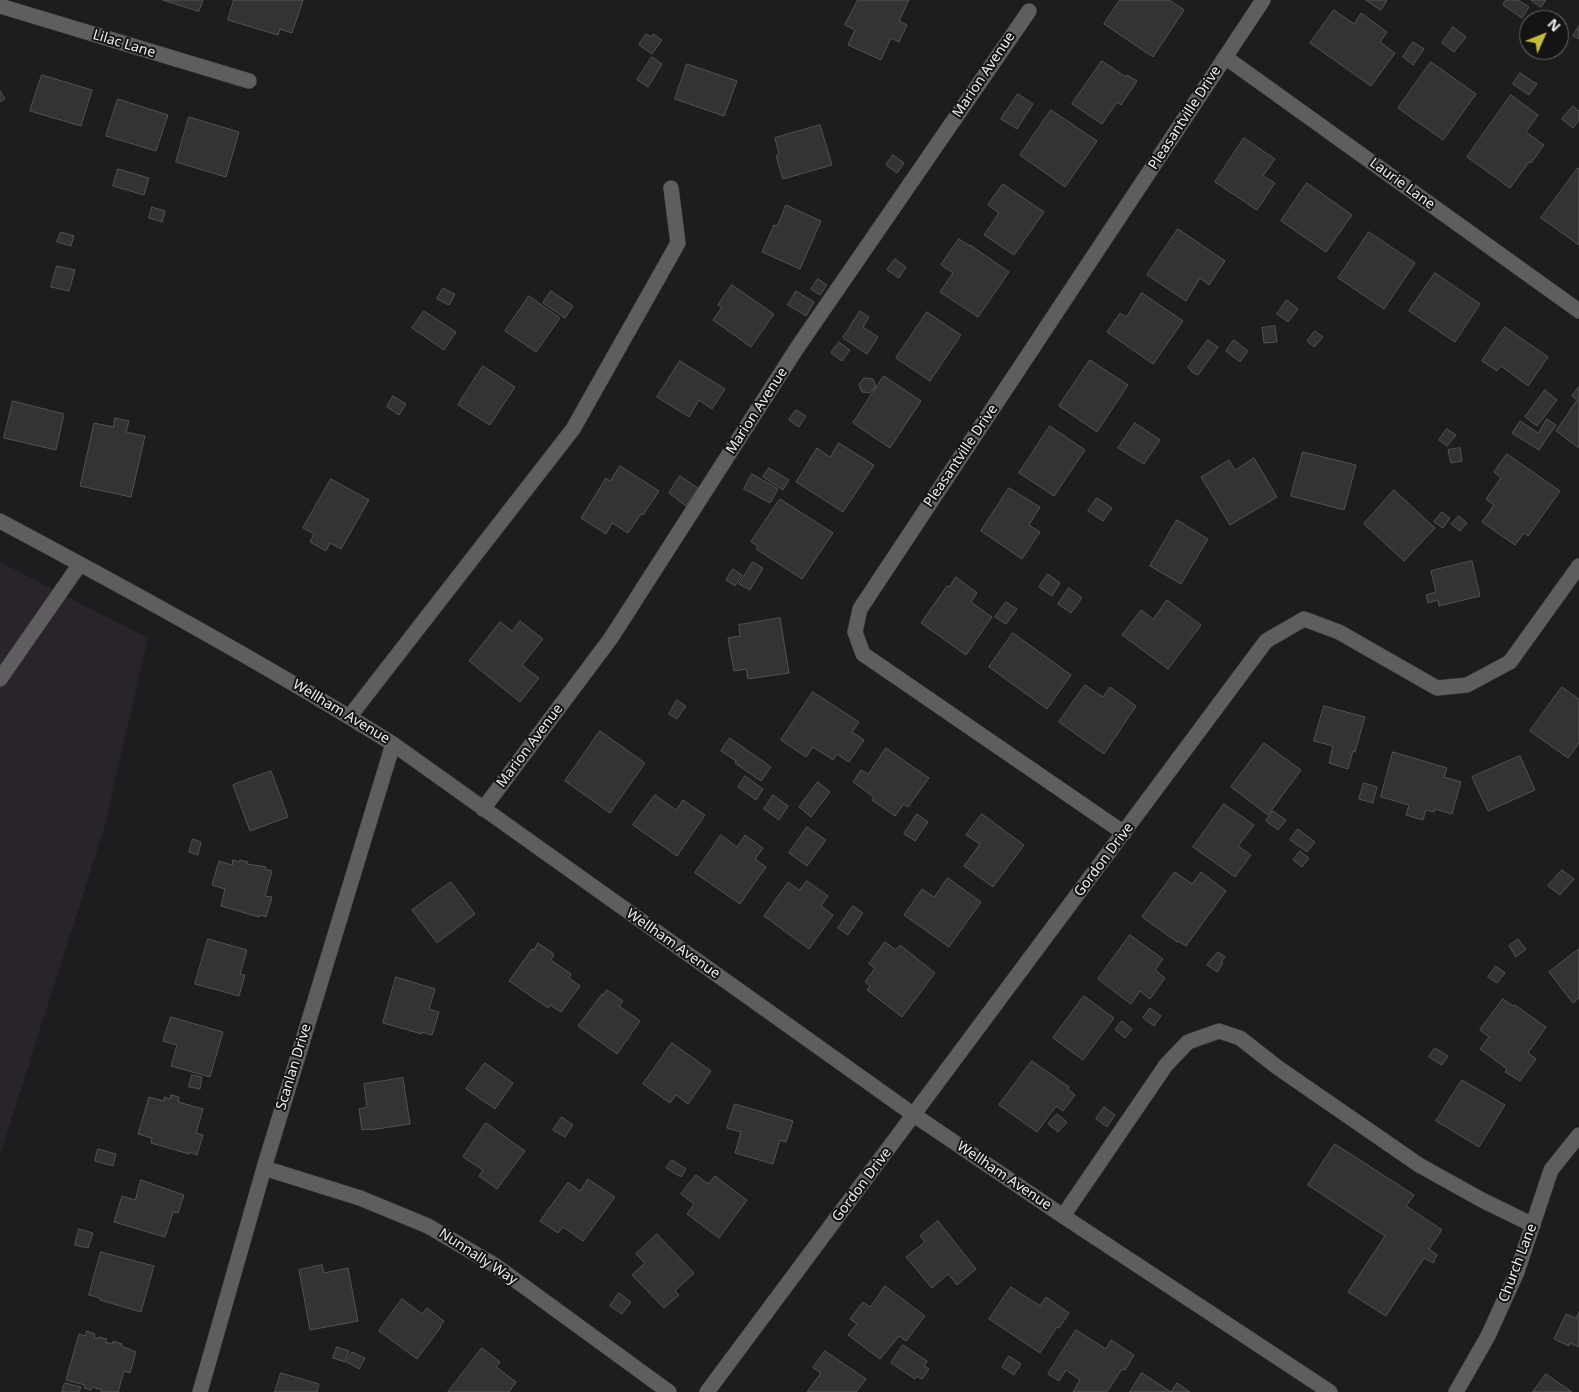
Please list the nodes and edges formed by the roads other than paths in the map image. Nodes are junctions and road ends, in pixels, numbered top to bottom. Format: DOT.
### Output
graph roads {
  1 [pos="1263,0"];
  2 [pos="0,6"];
  3 [pos="1029,11"];
  4 [pos="1225,57"];
  5 [pos="248,81"];
  6 [pos="671,188"];
  7 [pos="1579,311"];
  8 [pos="0,521"];
  9 [pos="80,564"];
  10 [pos="1579,566"];
  11 [pos="0,679"];
  12 [pos="350,716"];
  13 [pos="393,744"];
  14 [pos="483,809"];
  15 [pos="1124,833"];
  16 [pos="914,1114"];
  17 [pos="1579,1135"];
  18 [pos="264,1168"];
  19 [pos="1064,1216"];
  20 [pos="1533,1225"];
  21 [pos="200,1392"];
  22 [pos="669,1392"];
  23 [pos="707,1392"];
  24 [pos="1330,1392"];
  25 [pos="1456,1392"];
  1 -- 4 [label="street, Pleasantville Drive"];
  2 -- 5 [label="street, Lilac Lane"];
  3 -- 14 [label="street, Marion Avenue"];
  4 -- 7 [label="street, Laurie Lane"];
  4 -- 15 [label="street, Pleasantville Drive"];
  6 -- 12 [label="street"];
  8 -- 9 [label="street, Wellham Avenue"];
  9 -- 11 [label="street"];
  9 -- 12 [label="street, Wellham Avenue"];
  10 -- 15 [label="street, Gordon Drive"];
  12 -- 13 [label="street, Wellham Avenue"];
  13 -- 14 [label="street, Wellham Avenue"];
  13 -- 18 [label="street, Scanlan Drive"];
  14 -- 16 [label="street, Wellham Avenue"];
  15 -- 16 [label="street, Gordon Drive"];
  16 -- 19 [label="street, Wellham Avenue"];
  16 -- 23 [label="street, Gordon Drive"];
  17 -- 20 [label="street, Church Lane"];
  18 -- 21 [label="street, Scanlan Drive"];
  18 -- 22 [label="street, Nunnally Way"];
  19 -- 20 [label="street"];
  19 -- 24 [label="street, Wellham Avenue"];
  20 -- 25 [label="street, Church Lane"];
}
